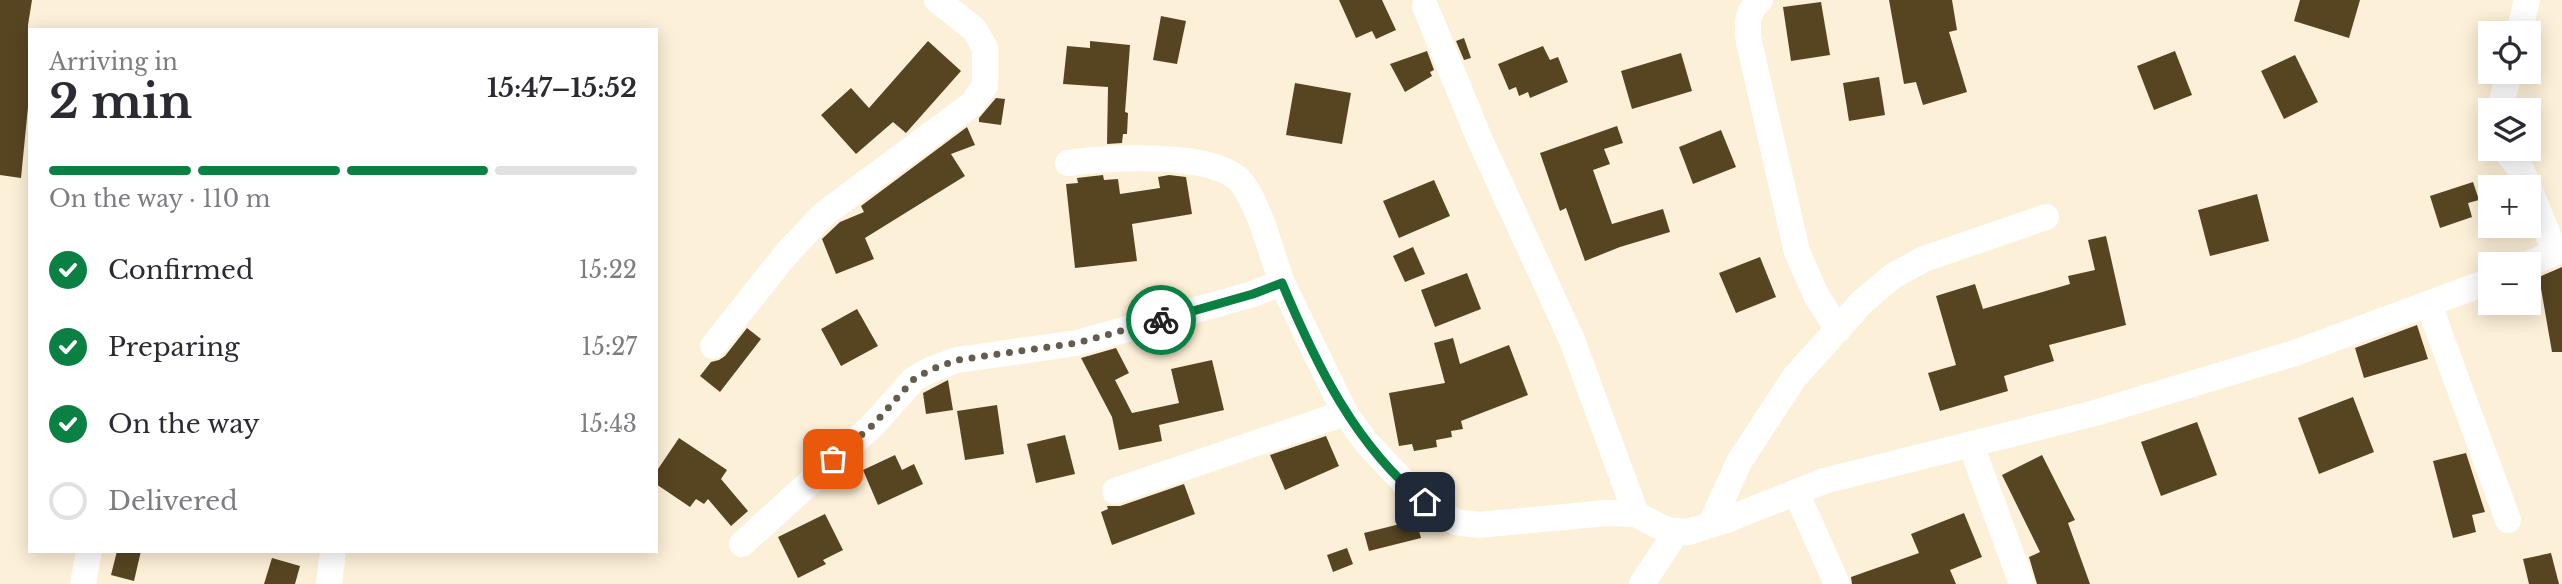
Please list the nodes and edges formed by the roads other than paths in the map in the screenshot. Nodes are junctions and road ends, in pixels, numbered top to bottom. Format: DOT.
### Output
graph roads {
  1 [pos="937,0"];
  2 [pos="1760,0"];
  3 [pos="2527,0"];
  4 [pos="1425,6"];
  5 [pos="2522,21"];
  6 [pos="2514,161"];
  7 [pos="1068,163"];
  8 [pos="2046,217"];
  9 [pos="2558,251"];
  10 [pos="2541,258"];
  11 [pos="1282,283"];
  12 [pos="2478,286"];
  13 [pos="2429,305"];
  14 [pos="1838,330"];
  15 [pos="713,346"];
  16 [pos="1345,413"];
  17 [pos="1970,445"];
  18 [pos="1115,491"];
  19 [pos="1796,492"];
  20 [pos="1636,514"];
  21 [pos="2508,520"];
  22 [pos="1711,524"];
  23 [pos="1677,531"];
  24 [pos="742,544"];
  25 [pos="89,553"];
  26 [pos="333,553"];
  27 [pos="83,584"];
  28 [pos="329,584"];
  29 [pos="1642,584"];
  30 [pos="1837,584"];
  31 [pos="2022,584"];
  1 -- 15 [label="street"];
  2 -- 14 [label="street"];
  3 -- 5 [label="street"];
  4 -- 20 [label="street"];
  6 -- 9 [label="street"];
  7 -- 11 [label="street"];
  8 -- 14 [label="street"];
  9 -- 10 [label="street"];
  11 -- 16 [label="street"];
  11 -- 24 [label="street"];
  12 -- 13 [label="street"];
  13 -- 17 [label="street"];
  13 -- 21 [label="street"];
  14 -- 22 [label="street"];
  16 -- 18 [label="street"];
  16 -- 20 [label="street"];
  17 -- 19 [label="street"];
  17 -- 31 [label="street"];
  19 -- 22 [label="street"];
  19 -- 30 [label="street"];
  20 -- 23 [label="street"];
  22 -- 23 [label="street"];
  23 -- 29 [label="street"];
  25 -- 27 [label="street"];
  26 -- 28 [label="street"];
}
